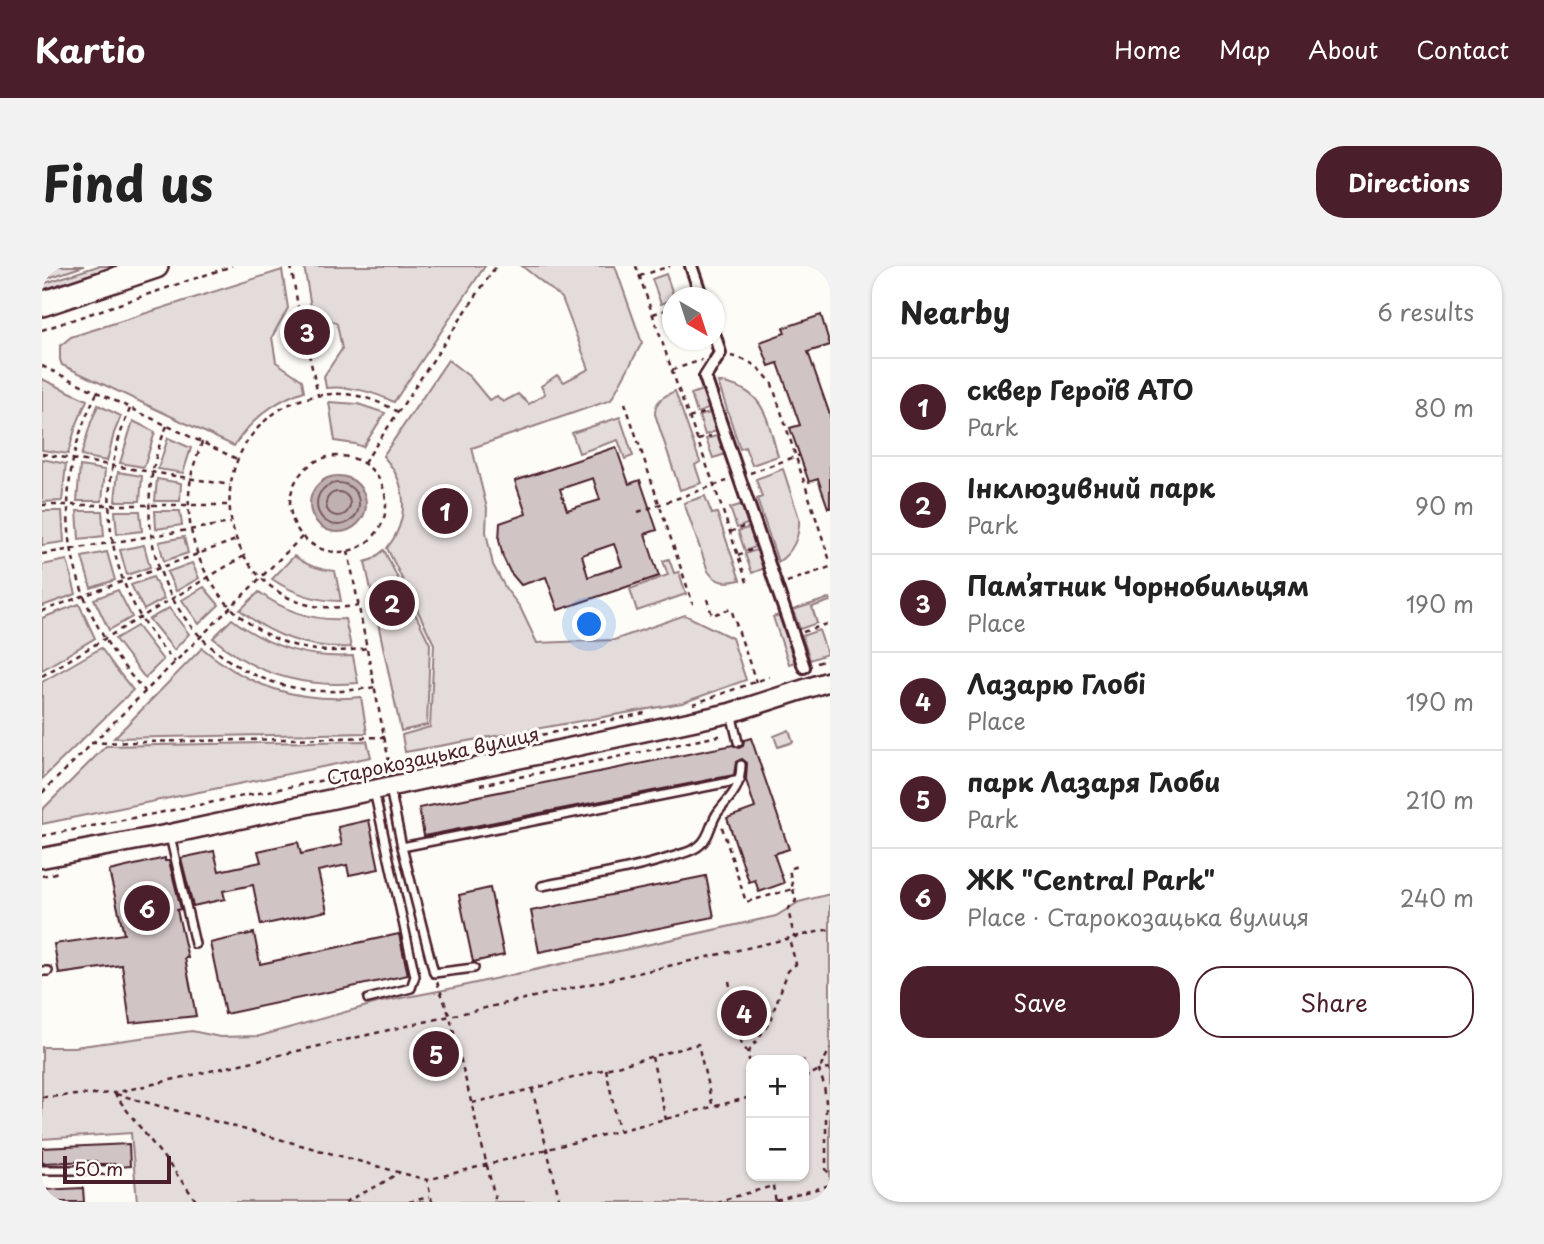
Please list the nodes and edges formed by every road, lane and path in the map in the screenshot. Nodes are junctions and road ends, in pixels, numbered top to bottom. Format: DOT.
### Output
graph roads {
  1 [pos="156,266"];
  2 [pos="232,266"];
  3 [pos="291,266"];
  4 [pos="496,266"];
  5 [pos="636,266"];
  6 [pos="670,266"];
  7 [pos="691,266"];
  8 [pos="640,276"];
  9 [pos="698,287"];
  10 [pos="42,304"];
  11 [pos="662,311"];
  12 [pos="299,312"];
  13 [pos="653,314"];
  14 [pos="42,330"];
  15 [pos="719,350"];
  16 [pos="309,352"];
  17 [pos="720,353"];
  18 [pos="42,366"];
  19 [pos="672,370"];
  20 [pos="97,393"];
  21 [pos="318,395"];
  22 [pos="625,403"];
  23 [pos="130,408"];
  24 [pos="398,412"];
  25 [pos="167,426"];
  26 [pos="202,442"];
  27 [pos="42,454"];
  28 [pos="800,455"];
  29 [pos="795,457"];
  30 [pos="73,459"];
  31 [pos="237,459"];
  32 [pos="364,463"];
  33 [pos="112,466"];
  34 [pos="151,472"];
  35 [pos="740,476"];
  36 [pos="191,478"];
  37 [pos="230,485"];
  38 [pos="714,485"];
  39 [pos="42,505"];
  40 [pos="68,505"];
  41 [pos="109,505"];
  42 [pos="148,505"];
  43 [pos="188,505"];
  44 [pos="229,505"];
  45 [pos="659,505"];
  46 [pos="638,512"];
  47 [pos="231,523"];
  48 [pos="190,529"];
  49 [pos="150,536"];
  50 [pos="303,536"];
  51 [pos="236,540"];
  52 [pos="112,542"];
  53 [pos="71,549"];
  54 [pos="348,551"];
  55 [pos="42,554"];
  56 [pos="197,554"];
  57 [pos="244,556"];
  58 [pos="830,561"];
  59 [pos="158,568"];
  60 [pos="830,568"];
  61 [pos="260,577"];
  62 [pos="208,578"];
  63 [pos="123,581"];
  64 [pos="748,585"];
  65 [pos="778,585"];
  66 [pos="83,596"];
  67 [pos="172,599"];
  68 [pos="707,599"];
  69 [pos="693,604"];
  70 [pos="359,606"];
  71 [pos="230,607"];
  72 [pos="42,611"];
  73 [pos="140,617"];
  74 [pos="830,623"];
  75 [pos="794,634"];
  76 [pos="201,636"];
  77 [pos="104,639"];
  78 [pos="367,648"];
  79 [pos="175,662"];
  80 [pos="804,667"];
  81 [pos="42,676"];
  82 [pos="769,677"];
  83 [pos="830,681"];
  84 [pos="756,682"];
  85 [pos="375,687"];
  86 [pos="145,691"];
  87 [pos="693,704"];
  88 [pos="654,712"];
  89 [pos="730,713"];
  90 [pos="385,737"];
  91 [pos="738,742"];
  92 [pos="91,743"];
  93 [pos="741,765"];
  94 [pos="390,767"];
  95 [pos="740,779"];
  96 [pos="387,783"];
  97 [pos="42,793"];
  98 [pos="717,813"];
  99 [pos="170,834"];
  100 [pos="42,836"];
  101 [pos="402,847"];
  102 [pos="42,858"];
  103 [pos="797,866"];
  104 [pos="542,886"];
  105 [pos="793,889"];
  106 [pos="830,929"];
  107 [pos="792,939"];
  108 [pos="195,944"];
  109 [pos="474,968"];
  110 [pos="433,973"];
  111 [pos="729,981"];
  112 [pos="368,999"];
  113 [pos="450,1017"];
  114 [pos="830,1049"];
  115 [pos="748,1053"];
  116 [pos="652,1057"];
  117 [pos="606,1069"];
  118 [pos="830,1069"];
  119 [pos="819,1070"];
  120 [pos="809,1075"];
  121 [pos="532,1089"];
  122 [pos="114,1093"];
  123 [pos="42,1097"];
  124 [pos="746,1098"];
  125 [pos="472,1104"];
  126 [pos="713,1108"];
  127 [pos="666,1120"];
  128 [pos="619,1130"];
  129 [pos="548,1150"];
  130 [pos="488,1164"];
  131 [pos="42,1170"];
  132 [pos="114,1170"];
  133 [pos="400,1172"];
  134 [pos="830,1176"];
  135 [pos="427,1180"];
  136 [pos="772,1181"];
  137 [pos="830,1185"];
  138 [pos="773,1186"];
  139 [pos="430,1196"];
  140 [pos="776,1201"];
  141 [pos="197,1202"];
  142 [pos="345,1202"];
  143 [pos="408,1202"];
  144 [pos="432,1202"];
  145 [pos="496,1202"];
  146 [pos="560,1202"];
  147 [pos="716,1202"];
  1 -- 10 [label="main road"];
  2 -- 14 [label="path"];
  3 -- 12 [label="path"];
  4 -- 24 [label="path"];
  5 -- 8 [label="path"];
  6 -- 8 [label="path"];
  7 -- 9 [label="street"];
  8 -- 13 [label="path"];
  11 -- 13 [label="path"];
  12 -- 16 [label="path"];
  12 -- 16 [label="path"];
  13 -- 19 [label="path"];
  15 -- 17 [label="street"];
  16 -- 21 [label="path"];
  17 -- 19 [label="path"];
  17 -- 29 [label="path"];
  17 -- 35 [label="street"];
  18 -- 20 [label="path"];
  19 -- 38 [label="path"];
  20 -- 23 [label="path"];
  20 -- 30 [label="path"];
  21 -- 24 [label="path"];
  21 -- 31 [label="path"];
  22 -- 45 [label="path"];
  23 -- 25 [label="path"];
  23 -- 33 [label="path"];
  24 -- 32 [label="path"];
  25 -- 26 [label="path"];
  25 -- 34 [label="path"];
  26 -- 31 [label="path"];
  26 -- 36 [label="path"];
  27 -- 30 [label="path"];
  28 -- 29 [label="path"];
  29 -- 35 [label="path"];
  29 -- 58 [label="path"];
  30 -- 33 [label="path"];
  30 -- 40 [label="path"];
  31 -- 37 [label="path"];
  32 -- 50 [label="path"];
  32 -- 54 [label="path"];
  33 -- 34 [label="path"];
  33 -- 41 [label="path"];
  34 -- 36 [label="path"];
  34 -- 42 [label="path"];
  35 -- 38 [label="path"];
  35 -- 65 [label="street"];
  36 -- 37 [label="path"];
  36 -- 43 [label="path"];
  37 -- 44 [label="path"];
  38 -- 45 [label="path"];
  38 -- 64 [label="path"];
  39 -- 40 [label="path"];
  40 -- 41 [label="path"];
  40 -- 53 [label="path"];
  41 -- 42 [label="path"];
  41 -- 52 [label="path"];
  42 -- 43 [label="path"];
  42 -- 49 [label="path"];
  43 -- 44 [label="path"];
  43 -- 48 [label="path"];
  44 -- 47 [label="path"];
  45 -- 46 [label="path"];
  45 -- 69 [label="path"];
  47 -- 48 [label="path"];
  47 -- 51 [label="path"];
  48 -- 49 [label="path"];
  48 -- 56 [label="path"];
  49 -- 52 [label="path"];
  49 -- 59 [label="path"];
  50 -- 54 [label="path"];
  50 -- 61 [label="path"];
  51 -- 56 [label="path"];
  51 -- 57 [label="path"];
  52 -- 53 [label="path"];
  52 -- 63 [label="path"];
  53 -- 55 [label="path"];
  53 -- 66 [label="path"];
  54 -- 70 [label="path"];
  56 -- 59 [label="path"];
  56 -- 62 [label="path"];
  57 -- 61 [label="path"];
  57 -- 62 [label="path"];
  59 -- 63 [label="path"];
  59 -- 67 [label="path"];
  60 -- 65 [label="path"];
  61 -- 70 [label="path"];
  61 -- 71 [label="path"];
  62 -- 67 [label="path"];
  62 -- 71 [label="path"];
  63 -- 66 [label="path"];
  63 -- 73 [label="path"];
  65 -- 75 [label="street"];
  66 -- 72 [label="path"];
  66 -- 77 [label="path"];
  67 -- 73 [label="path"];
  67 -- 76 [label="path"];
  68 -- 84 [label="path"];
  70 -- 78 [label="path"];
  71 -- 76 [label="path"];
  71 -- 78 [label="path"];
  73 -- 77 [label="path"];
  73 -- 79 [label="path"];
  74 -- 75 [label="path"];
  75 -- 80 [label="street"];
  76 -- 79 [label="path"];
  76 -- 85 [label="path"];
  77 -- 81 [label="path"];
  77 -- 86 [label="path"];
  78 -- 85 [label="path"];
  79 -- 86 [label="path"];
  82 -- 84 [label="path"];
  83 -- 89 [label="street, Старокозацька вулиця"];
  84 -- 87 [label="path"];
  85 -- 90 [label="path"];
  86 -- 92 [label="path"];
  88 -- 94 [label="path"];
  89 -- 91 [label="lane"];
  89 -- 96 [label="street, Старокозацька вулиця"];
  90 -- 92 [label="path"];
  90 -- 94 [label="path"];
  92 -- 97 [label="path"];
  93 -- 95 [label="lane"];
  94 -- 96 [label="path"];
  94 -- 100 [label="path"];
  95 -- 98 [label="lane"];
  95 -- 101 [label="lane"];
  96 -- 99 [label="street, Старокозацька вулиця"];
  96 -- 101 [label="lane"];
  96 -- 112 [label="lane"];
  98 -- 104 [label="lane"];
  98 -- 105 [label="path"];
  99 -- 102 [label="street, Старокозацька вулиця"];
  99 -- 108 [label="lane"];
  101 -- 110 [label="lane"];
  103 -- 105 [label="path"];
  105 -- 107 [label="path"];
  106 -- 107 [label="path"];
  107 -- 113 [label="path"];
  107 -- 115 [label="path"];
  109 -- 110 [label="lane"];
  110 -- 113 [label="path"];
  111 -- 115 [label="path"];
  113 -- 122 [label="path"];
  113 -- 125 [label="path"];
  114 -- 119 [label="path"];
  116 -- 117 [label="path"];
  116 -- 126 [label="path"];
  116 -- 127 [label="path"];
  117 -- 121 [label="path"];
  117 -- 128 [label="path"];
  118 -- 119 [label="path"];
  119 -- 120 [label="path"];
  119 -- 134 [label="path"];
  121 -- 125 [label="path"];
  121 -- 129 [label="path"];
  122 -- 123 [label="path"];
  122 -- 133 [label="path"];
  122 -- 141 [label="path"];
  124 -- 126 [label="path"];
  125 -- 130 [label="path"];
  126 -- 127 [label="path"];
  127 -- 128 [label="path"];
  128 -- 129 [label="path"];
  129 -- 130 [label="path"];
  129 -- 146 [label="path"];
  130 -- 135 [label="path"];
  130 -- 145 [label="path"];
  131 -- 132 [label="lane"];
  133 -- 135 [label="path"];
  133 -- 142 [label="path"];
  135 -- 139 [label="path"];
  136 -- 138 [label="path"];
  137 -- 140 [label="path"];
  138 -- 140 [label="path"];
  138 -- 147 [label="path"];
  139 -- 143 [label="path"];
  139 -- 144 [label="path"];
}
